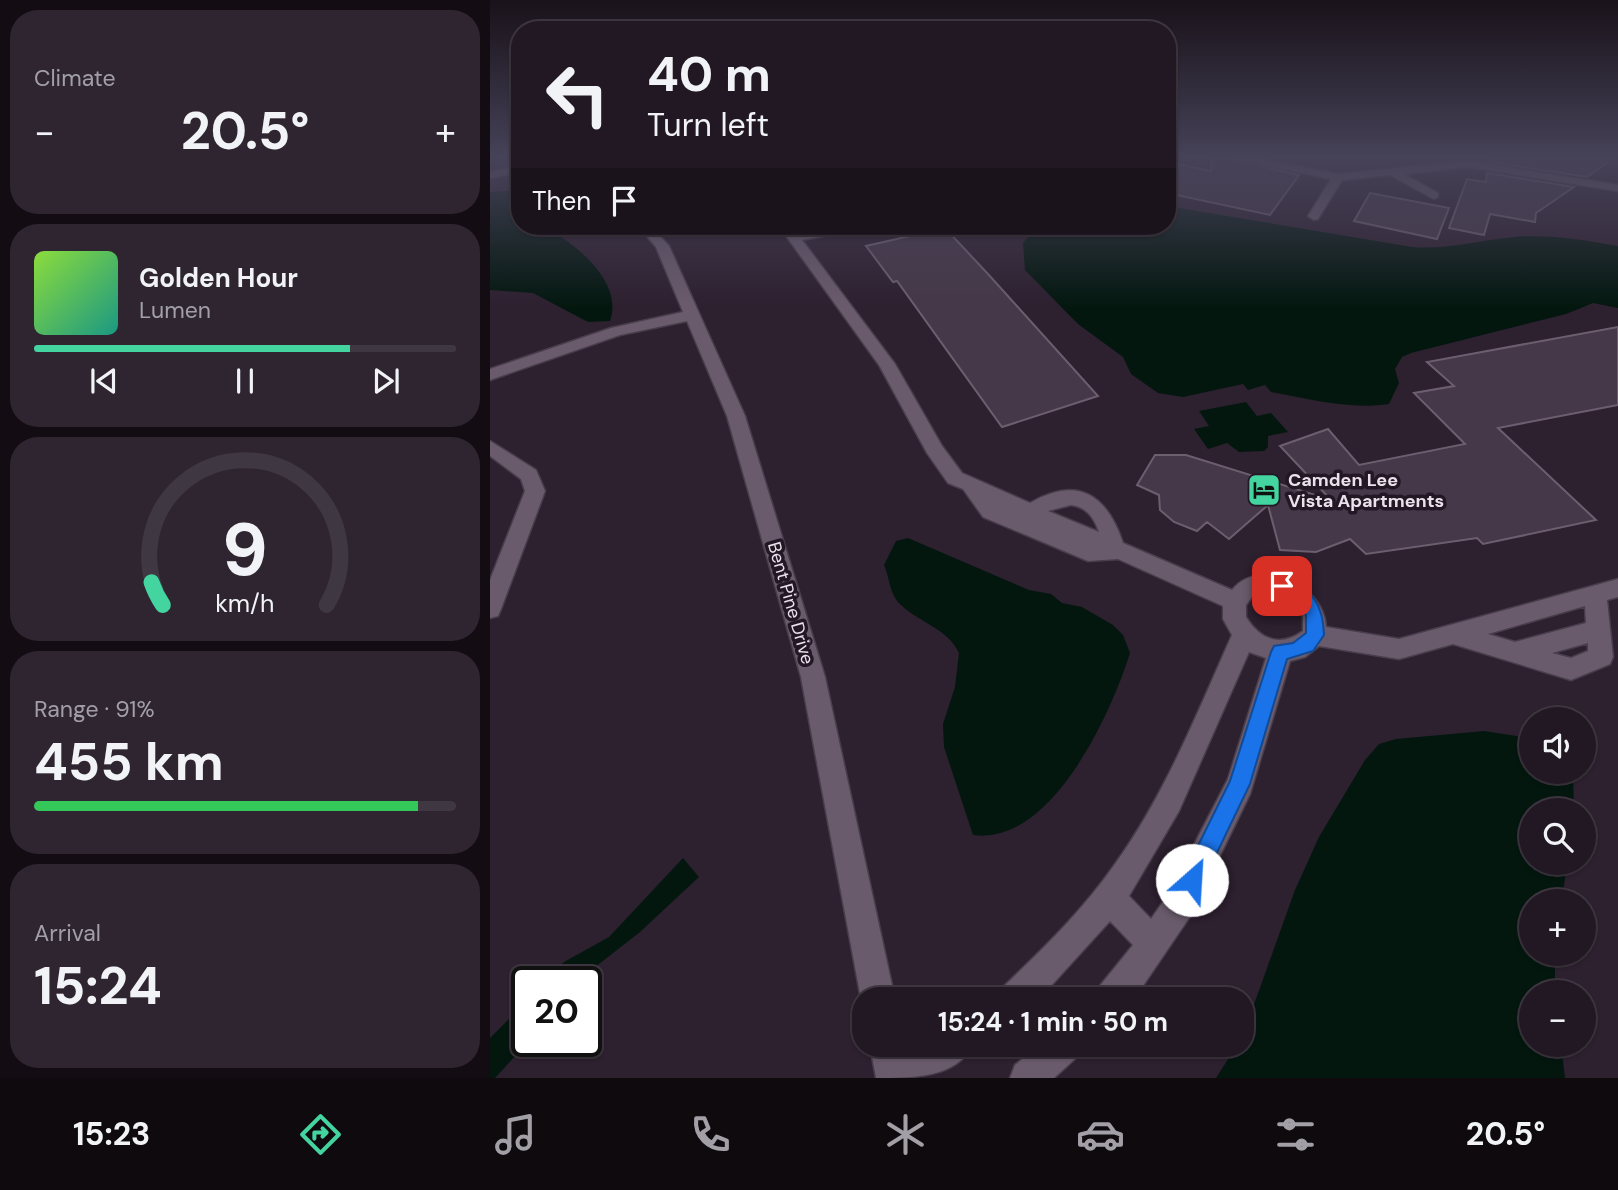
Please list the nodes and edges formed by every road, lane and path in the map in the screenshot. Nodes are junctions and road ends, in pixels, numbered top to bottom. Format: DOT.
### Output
graph roads {
  1 [pos="1319,207"];
  2 [pos="1314,216"];
  3 [pos="652,235"];
  4 [pos="791,235"];
  5 [pos="692,315"];
  6 [pos="490,375"];
  7 [pos="490,447"];
  8 [pos="1024,518"];
  9 [pos="1119,548"];
  10 [pos="1607,592"];
  11 [pos="1234,601"];
  12 [pos="490,609"];
  13 [pos="1454,634"];
  14 [pos="1315,635"];
  15 [pos="1244,636"];
  16 [pos="1280,652"];
  17 [pos="1110,898"];
  18 [pos="1153,943"];
  19 [pos="876,987"];
  20 [pos="1028,987"];
  21 [pos="1120,987"];
  22 [pos="890,1057"];
  23 [pos="939,1057"];
  24 [pos="1052,1057"];
  25 [pos="894,1078"];
  26 [pos="908,1078"];
  27 [pos="1028,1078"];
  1 -- 2 [label="street"];
  3 -- 5 [label="street, Bent Pine Drive"];
  4 -- 8 [label="street"];
  5 -- 6 [label="street"];
  5 -- 19 [label="street, Bent Pine Drive"];
  7 -- 12 [label="street"];
  8 -- 9 [label="street"];
  8 -- 9 [label="street"];
  9 -- 11 [label="street"];
  10 -- 13 [label="street"];
  10 -- 13 [label="street"];
  11 -- 14 [label="street"];
  11 -- 15 [label="street"];
  13 -- 14 [label="street"];
  14 -- 16 [label="street"];
  15 -- 16 [label="street"];
  15 -- 17 [label="street"];
  16 -- 18 [label="street"];
  17 -- 18 [label="street"];
  17 -- 20 [label="street"];
  18 -- 21 [label="street"];
  22 -- 25 [label="street"];
  23 -- 26 [label="street"];
  24 -- 27 [label="street"];
}
